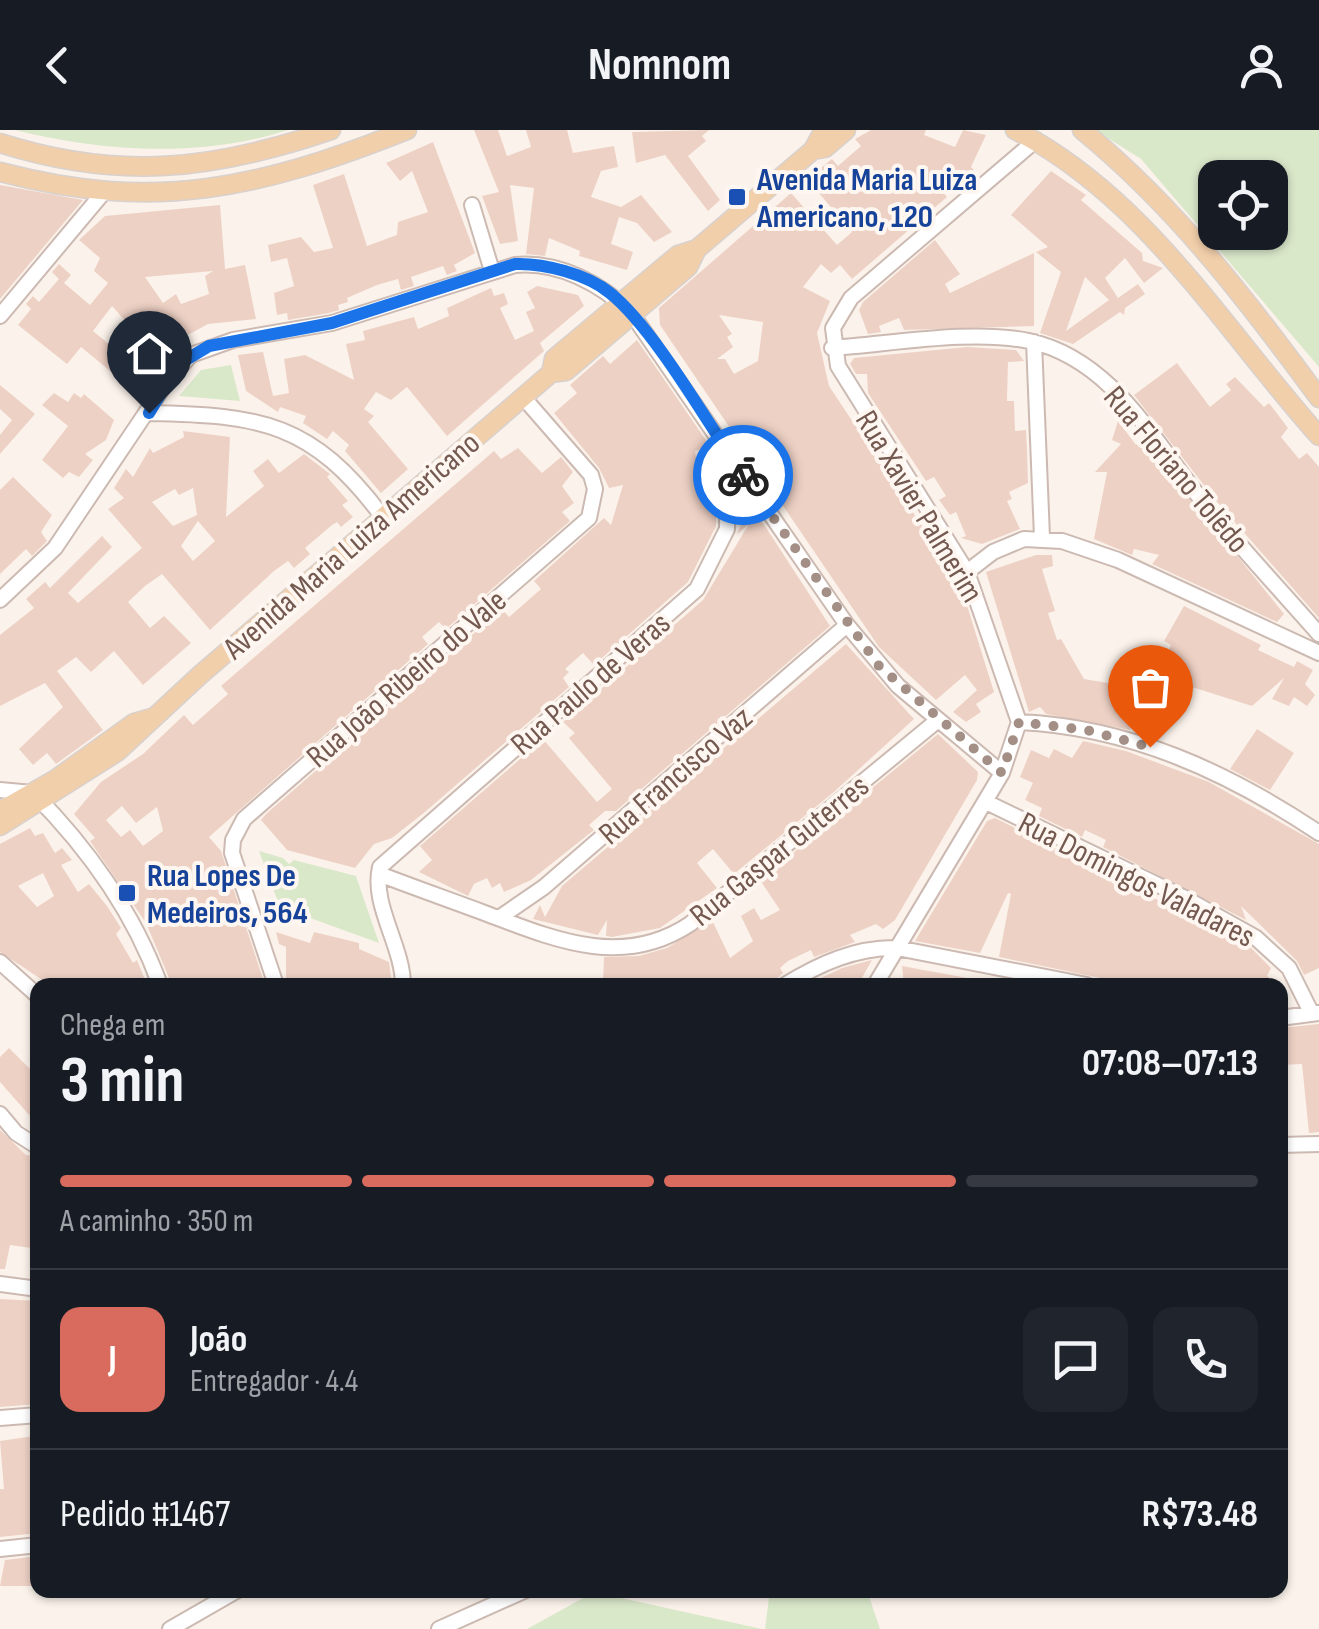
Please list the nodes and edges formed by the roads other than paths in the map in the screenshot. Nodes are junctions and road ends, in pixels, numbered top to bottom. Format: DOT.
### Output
graph roads {
  1 [pos="331,130"];
  2 [pos="406,130"];
  3 [pos="824,130"];
  4 [pos="846,130"];
  5 [pos="1015,130"];
  6 [pos="1082,130"];
  7 [pos="1036,140"];
  8 [pos="0,144"];
  9 [pos="813,150"];
  10 [pos="0,172"];
  11 [pos="103,194"];
  12 [pos="472,205"];
  13 [pos="492,271"];
  14 [pos="627,308"];
  15 [pos="0,316"];
  16 [pos="1034,342"];
  17 [pos="832,348"];
  18 [pos="523,397"];
  19 [pos="1319,398"];
  20 [pos="149,413"];
  21 [pos="1319,436"];
  22 [pos="728,453"];
  23 [pos="382,516"];
  24 [pos="1042,537"];
  25 [pos="967,572"];
  26 [pos="0,600"];
  27 [pos="847,626"];
  28 [pos="1319,634"];
  29 [pos="1319,654"];
  30 [pos="938,720"];
  31 [pos="1019,722"];
  32 [pos="1002,773"];
  33 [pos="0,790"];
  34 [pos="38,797"];
  35 [pos="986,802"];
  36 [pos="0,811"];
  37 [pos="0,826"];
  38 [pos="1319,834"];
  39 [pos="378,874"];
  40 [pos="498,918"];
  41 [pos="897,948"];
  42 [pos="0,962"];
  43 [pos="157,978"];
  44 [pos="274,978"];
  45 [pos="401,978"];
  46 [pos="798,978"];
  47 [pos="879,978"];
  48 [pos="1051,978"];
  49 [pos="30,989"];
  50 [pos="1315,1014"];
  51 [pos="1288,1017"];
  52 [pos="0,1114"];
  53 [pos="30,1141"];
  54 [pos="1319,1144"];
  55 [pos="1288,1146"];
  56 [pos="0,1284"];
  57 [pos="30,1287"];
  58 [pos="30,1415"];
  59 [pos="0,1418"];
  60 [pos="30,1545"];
  61 [pos="0,1550"];
  62 [pos="224,1598"];
  63 [pos="508,1598"];
  64 [pos="170,1629"];
  65 [pos="439,1629"];
  1 -- 8 [label="main road"];
  2 -- 11 [label="main road"];
  3 -- 9 [label="main road, Avenida Maria Luiza Americano"];
  4 -- 9 [label="main road, Avenida Maria Luiza Americano"];
  5 -- 7 [label="main road"];
  6 -- 19 [label="main road"];
  7 -- 17 [label="street"];
  7 -- 21 [label="main road"];
  9 -- 14 [label="main road, Avenida Maria Luiza Americano"];
  10 -- 11 [label="main road"];
  11 -- 15 [label="street"];
  12 -- 13 [label="street"];
  13 -- 14 [label="street"];
  13 -- 20 [label="street"];
  14 -- 18 [label="main road, Avenida Maria Luiza Americano"];
  14 -- 22 [label="street"];
  16 -- 17 [label="street, Rua Floriano Tolêdo"];
  16 -- 24 [label="street"];
  16 -- 28 [label="street, Rua Floriano Tolêdo"];
  17 -- 25 [label="street, Rua Xavier Palmerim"];
  18 -- 23 [label="main road, Avenida Maria Luiza Americano"];
  18 -- 44 [label="street, Rua João Ribeiro do Vale"];
  20 -- 23 [label="street"];
  20 -- 26 [label="street"];
  22 -- 27 [label="street"];
  22 -- 39 [label="street, Rua Paulo de Veras"];
  23 -- 34 [label="main road, Avenida Maria Luiza Americano"];
  24 -- 25 [label="street"];
  24 -- 29 [label="street"];
  25 -- 31 [label="street, Rua Xavier Palmerim"];
  27 -- 30 [label="street"];
  27 -- 40 [label="street, Rua Francisco Vaz"];
  30 -- 32 [label="street"];
  30 -- 40 [label="street, Rua Gaspar Guterres"];
  31 -- 32 [label="street"];
  31 -- 38 [label="street"];
  32 -- 35 [label="street"];
  33 -- 34 [label="street"];
  34 -- 36 [label="main road, Avenida Maria Luiza Americano"];
  34 -- 37 [label="main road, Avenida Maria Luiza Americano"];
  34 -- 43 [label="street"];
  35 -- 41 [label="street"];
  35 -- 50 [label="street, Rua Domingos Valadares"];
  39 -- 40 [label="street, Rua Gaspar Guterres"];
  39 -- 45 [label="street"];
  41 -- 46 [label="street"];
  41 -- 47 [label="street"];
  41 -- 48 [label="street"];
  42 -- 49 [label="street"];
  50 -- 51 [label="street"];
  52 -- 53 [label="street"];
  54 -- 55 [label="street"];
  56 -- 57 [label="street"];
  58 -- 59 [label="street"];
  60 -- 61 [label="street"];
  62 -- 64 [label="street"];
  63 -- 65 [label="street"];
}
